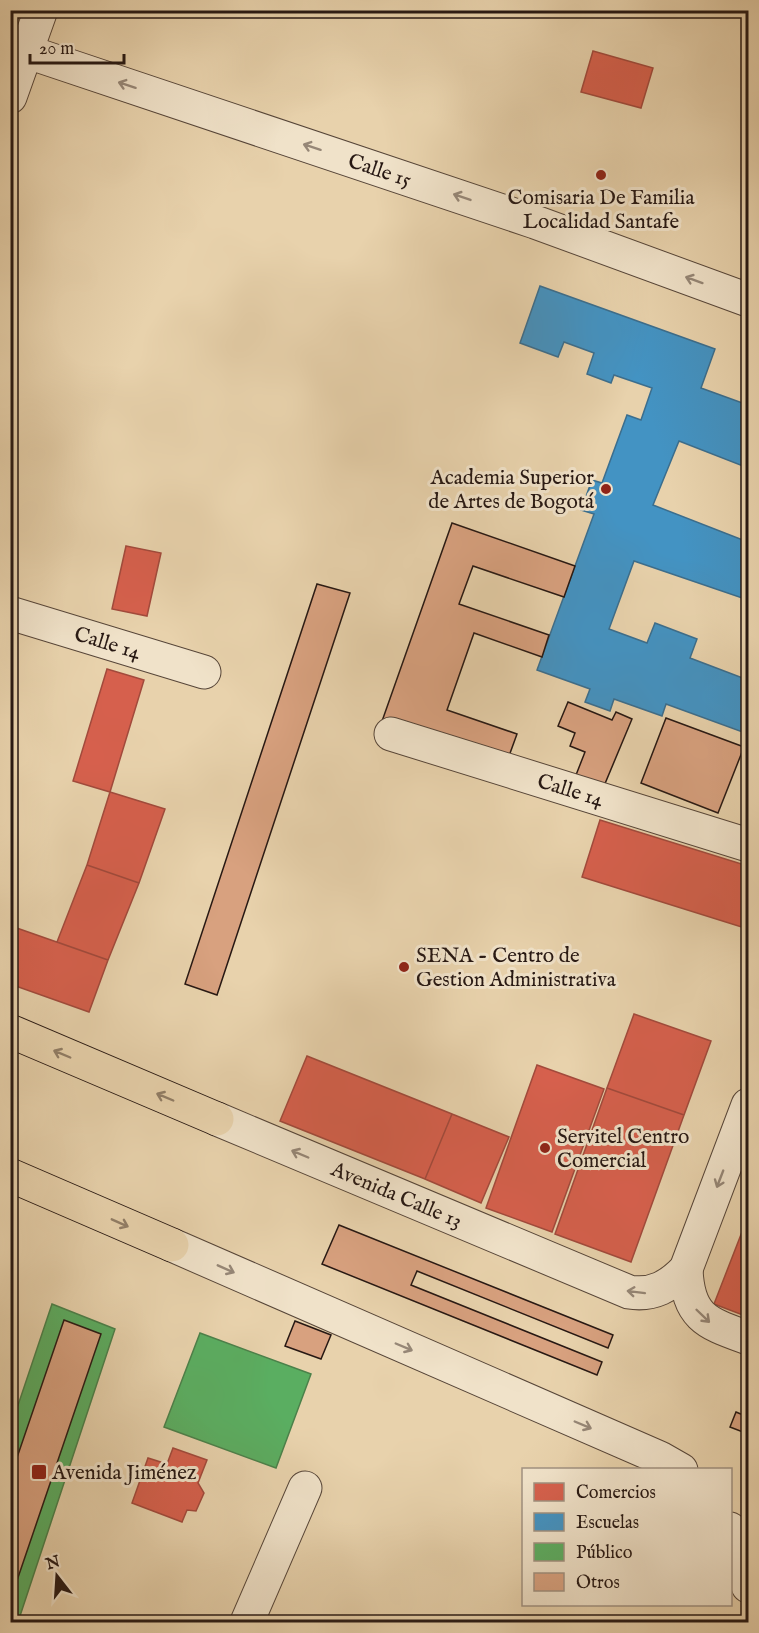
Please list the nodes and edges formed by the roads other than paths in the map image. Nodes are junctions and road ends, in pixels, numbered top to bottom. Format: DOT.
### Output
graph roads {
  1 [pos="41,10"];
  2 [pos="19,49"];
  3 [pos="10,97"];
  4 [pos="748,300"];
  5 [pos="10,613"];
  6 [pos="204,672"];
  7 [pos="391,734"];
  8 [pos="748,845"];
  9 [pos="10,1031"];
  10 [pos="748,1104"];
  11 [pos="217,1119"];
  12 [pos="10,1175"];
  13 [pos="172,1245"];
  14 [pos="686,1269"];
  15 [pos="748,1338"];
  16 [pos="670,1464"];
  17 [pos="305,1488"];
  18 [pos="732,1532"];
  19 [pos="748,1586"];
  20 [pos="247,1623"];
  1 -- 2 [label="street"];
  2 -- 3 [label="street"];
  4 -- 2 [label="street, Calle 15, one-way"];
  5 -- 6 [label="street, Calle 14"];
  7 -- 8 [label="street, Calle 14"];
  11 -- 9 [label="main road, Avenida Calle 13, one-way"];
  10 -- 14 [label="street, one-way"];
  14 -- 11 [label="street, Avenida Calle 13, one-way"];
  12 -- 13 [label="main road, one-way"];
  13 -- 16 [label="street, one-way"];
  14 -- 15 [label="street, one-way"];
  17 -- 20 [label="street"];
  18 -- 19 [label="street"];
}
